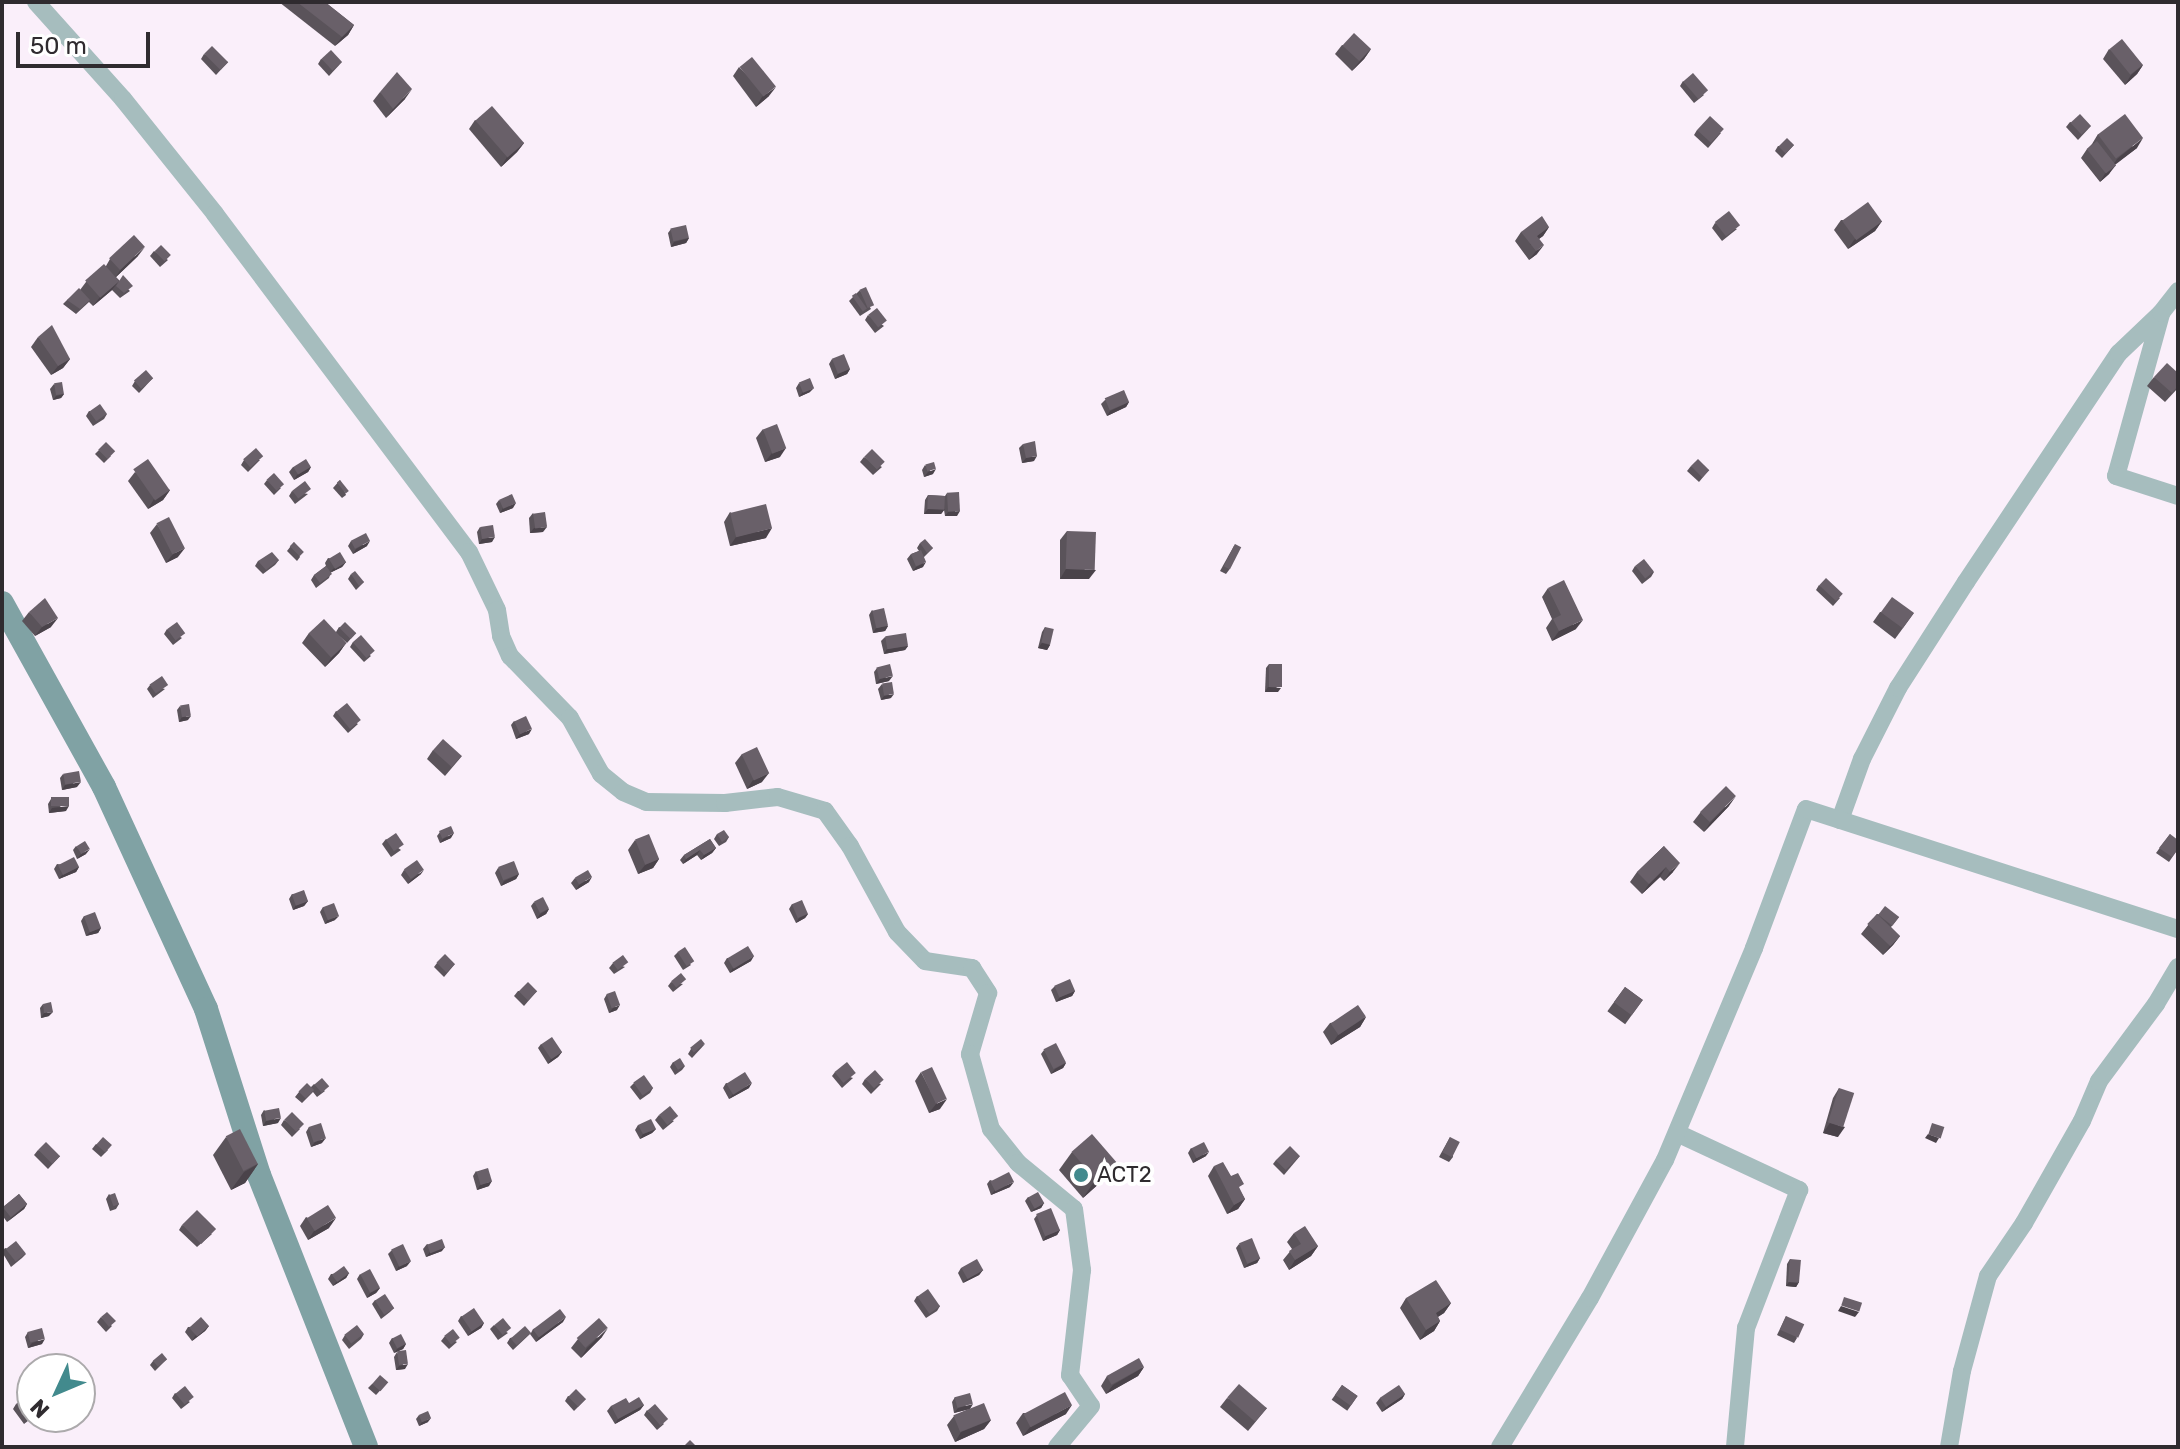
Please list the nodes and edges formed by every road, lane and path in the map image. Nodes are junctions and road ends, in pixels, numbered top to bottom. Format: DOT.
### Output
graph roads {
  1 [pos="36,2"];
  2 [pos="2178,291"];
  3 [pos="2161,313"];
  4 [pos="2178,496"];
  5 [pos="2,603"];
  6 [pos="1840,820"];
  7 [pos="2178,929"];
  8 [pos="2178,967"];
  9 [pos="1677,1133"];
  10 [pos="366,1447"];
  11 [pos="1057,1447"];
  12 [pos="1500,1447"];
  13 [pos="1735,1447"];
  14 [pos="1949,1447"];
  1 -- 11 [label="street"];
  2 -- 3 [label="street"];
  3 -- 4 [label="street"];
  3 -- 6 [label="street"];
  5 -- 10 [label="main road"];
  6 -- 7 [label="street"];
  6 -- 9 [label="street"];
  8 -- 14 [label="street"];
  9 -- 12 [label="street"];
  9 -- 13 [label="street"];
}
